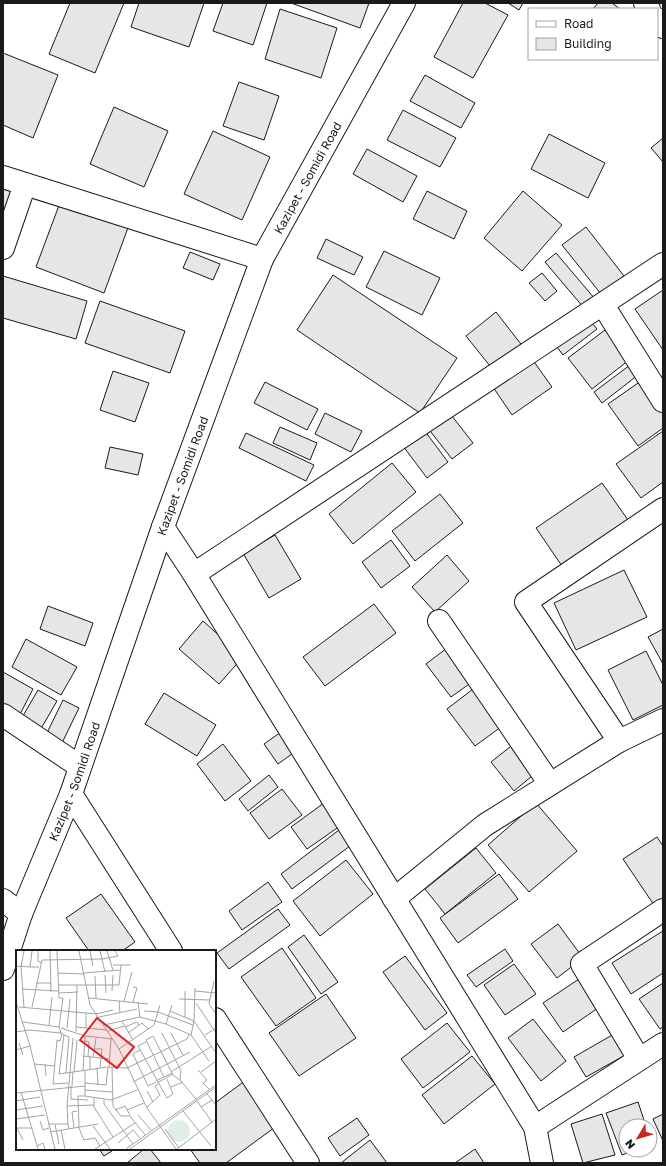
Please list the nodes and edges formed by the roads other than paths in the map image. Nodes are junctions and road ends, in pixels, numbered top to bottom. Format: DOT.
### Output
graph roads {
  1 [pos="404,3"];
  2 [pos="3,177"];
  3 [pos="25,184"];
  4 [pos="3,248"];
  5 [pos="262,259"];
  6 [pos="663,264"];
  7 [pos="603,305"];
  8 [pos="663,402"];
  9 [pos="663,509"];
  10 [pos="163,527"];
  11 [pos="194,574"];
  12 [pos="439,621"];
  13 [pos="3,715"];
  14 [pos="663,720"];
  15 [pos="619,741"];
  16 [pos="79,766"];
  17 [pos="550,784"];
  18 [pos="71,794"];
  19 [pos="394,899"];
  20 [pos="3,900"];
  21 [pos="663,910"];
  22 [pos="22,914"];
  23 [pos="171,950"];
  24 [pos="3,969"];
  25 [pos="216,1021"];
  26 [pos="663,1044"];
  27 [pos="639,1059"];
  28 [pos="535,1127"];
  29 [pos="308,1163"];
  30 [pos="542,1163"];
  1 -- 5 [label="street, Kazipet - Somidi Road"];
  2 -- 3 [label="street"];
  3 -- 4 [label="street"];
  3 -- 5 [label="street"];
  5 -- 10 [label="street, Kazipet - Somidi Road"];
  6 -- 7 [label="street"];
  7 -- 8 [label="street"];
  7 -- 11 [label="street"];
  9 -- 15 [label="street"];
  10 -- 11 [label="street"];
  10 -- 16 [label="street, Kazipet - Somidi Road"];
  11 -- 19 [label="street"];
  12 -- 17 [label="street"];
  13 -- 16 [label="street"];
  14 -- 15 [label="street"];
  15 -- 17 [label="street"];
  16 -- 18 [label="street, Kazipet - Somidi Road"];
  17 -- 19 [label="street"];
  18 -- 22 [label="street, Kazipet - Somidi Road"];
  18 -- 23 [label="street"];
  19 -- 28 [label="street"];
  20 -- 22 [label="street"];
  21 -- 27 [label="street"];
  22 -- 24 [label="street, Kazipet - Somidi Road"];
  25 -- 29 [label="street"];
  26 -- 27 [label="street"];
  27 -- 28 [label="street"];
  28 -- 30 [label="street"];
}
